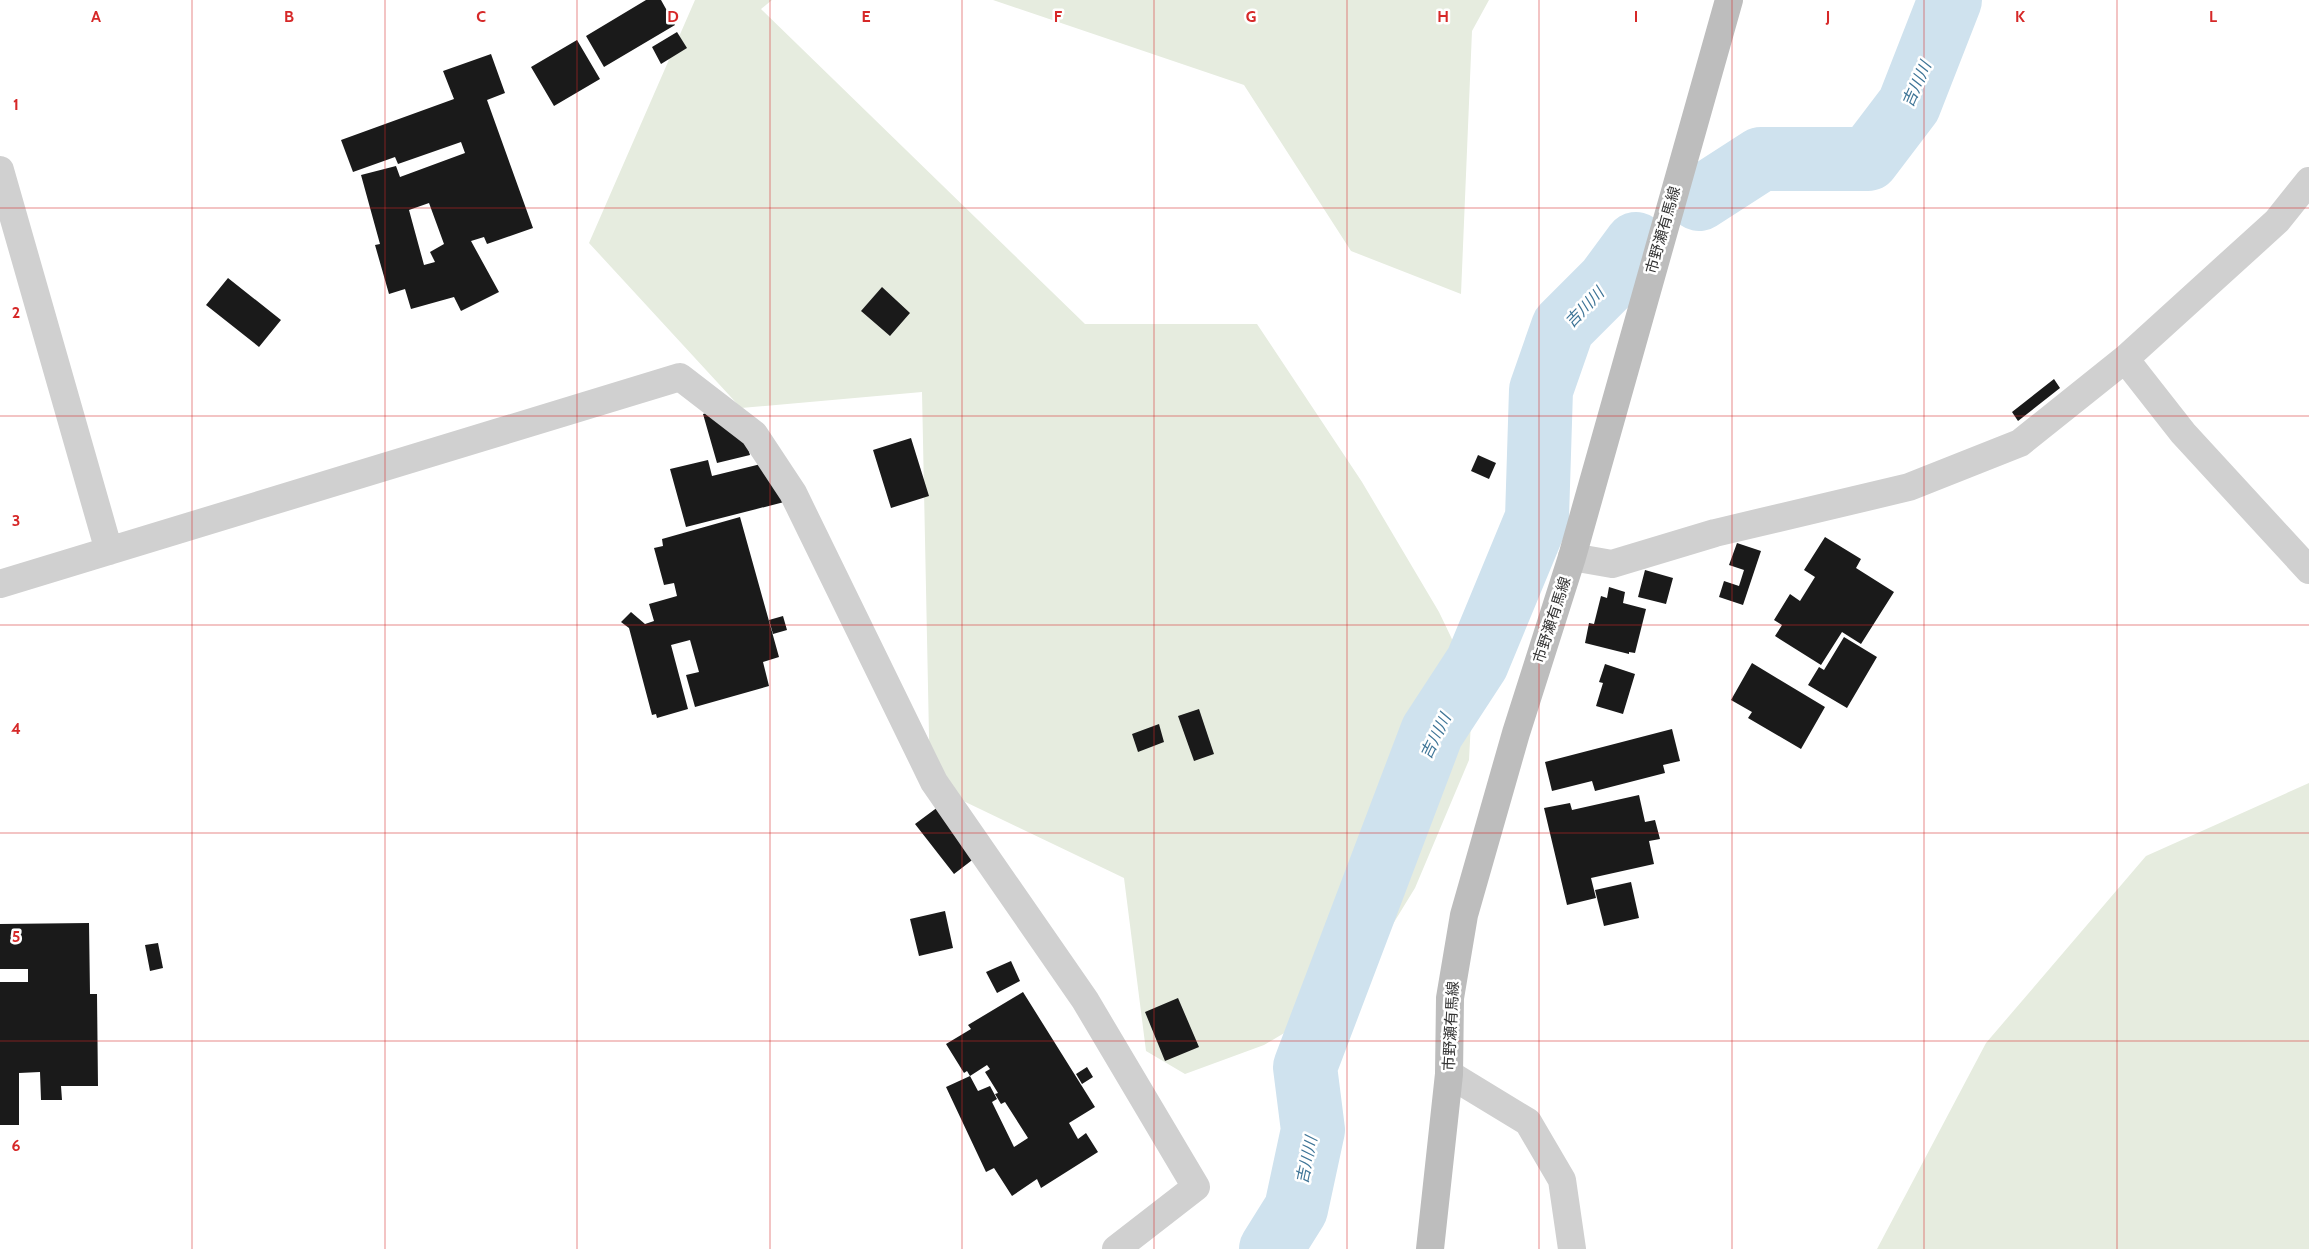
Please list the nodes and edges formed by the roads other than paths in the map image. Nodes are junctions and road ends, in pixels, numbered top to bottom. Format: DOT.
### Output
graph roads {
  1 [pos="1729,0"];
  2 [pos="0,170"];
  3 [pos="2309,181"];
  4 [pos="2125,359"];
  5 [pos="110,551"];
  6 [pos="1572,557"];
  7 [pos="2309,570"];
  8 [pos="0,584"];
  9 [pos="1449,1074"];
  10 [pos="1116,1249"];
  11 [pos="1430,1249"];
  12 [pos="1572,1249"];
  1 -- 6 [label="main road, 市野瀬有馬線"];
  2 -- 5 [label="street"];
  3 -- 4 [label="street"];
  4 -- 6 [label="street"];
  4 -- 7 [label="street"];
  5 -- 8 [label="street"];
  5 -- 10 [label="street"];
  6 -- 9 [label="main road, 市野瀬有馬線"];
  9 -- 11 [label="main road, 市野瀬有馬線"];
  9 -- 12 [label="street"];
}
